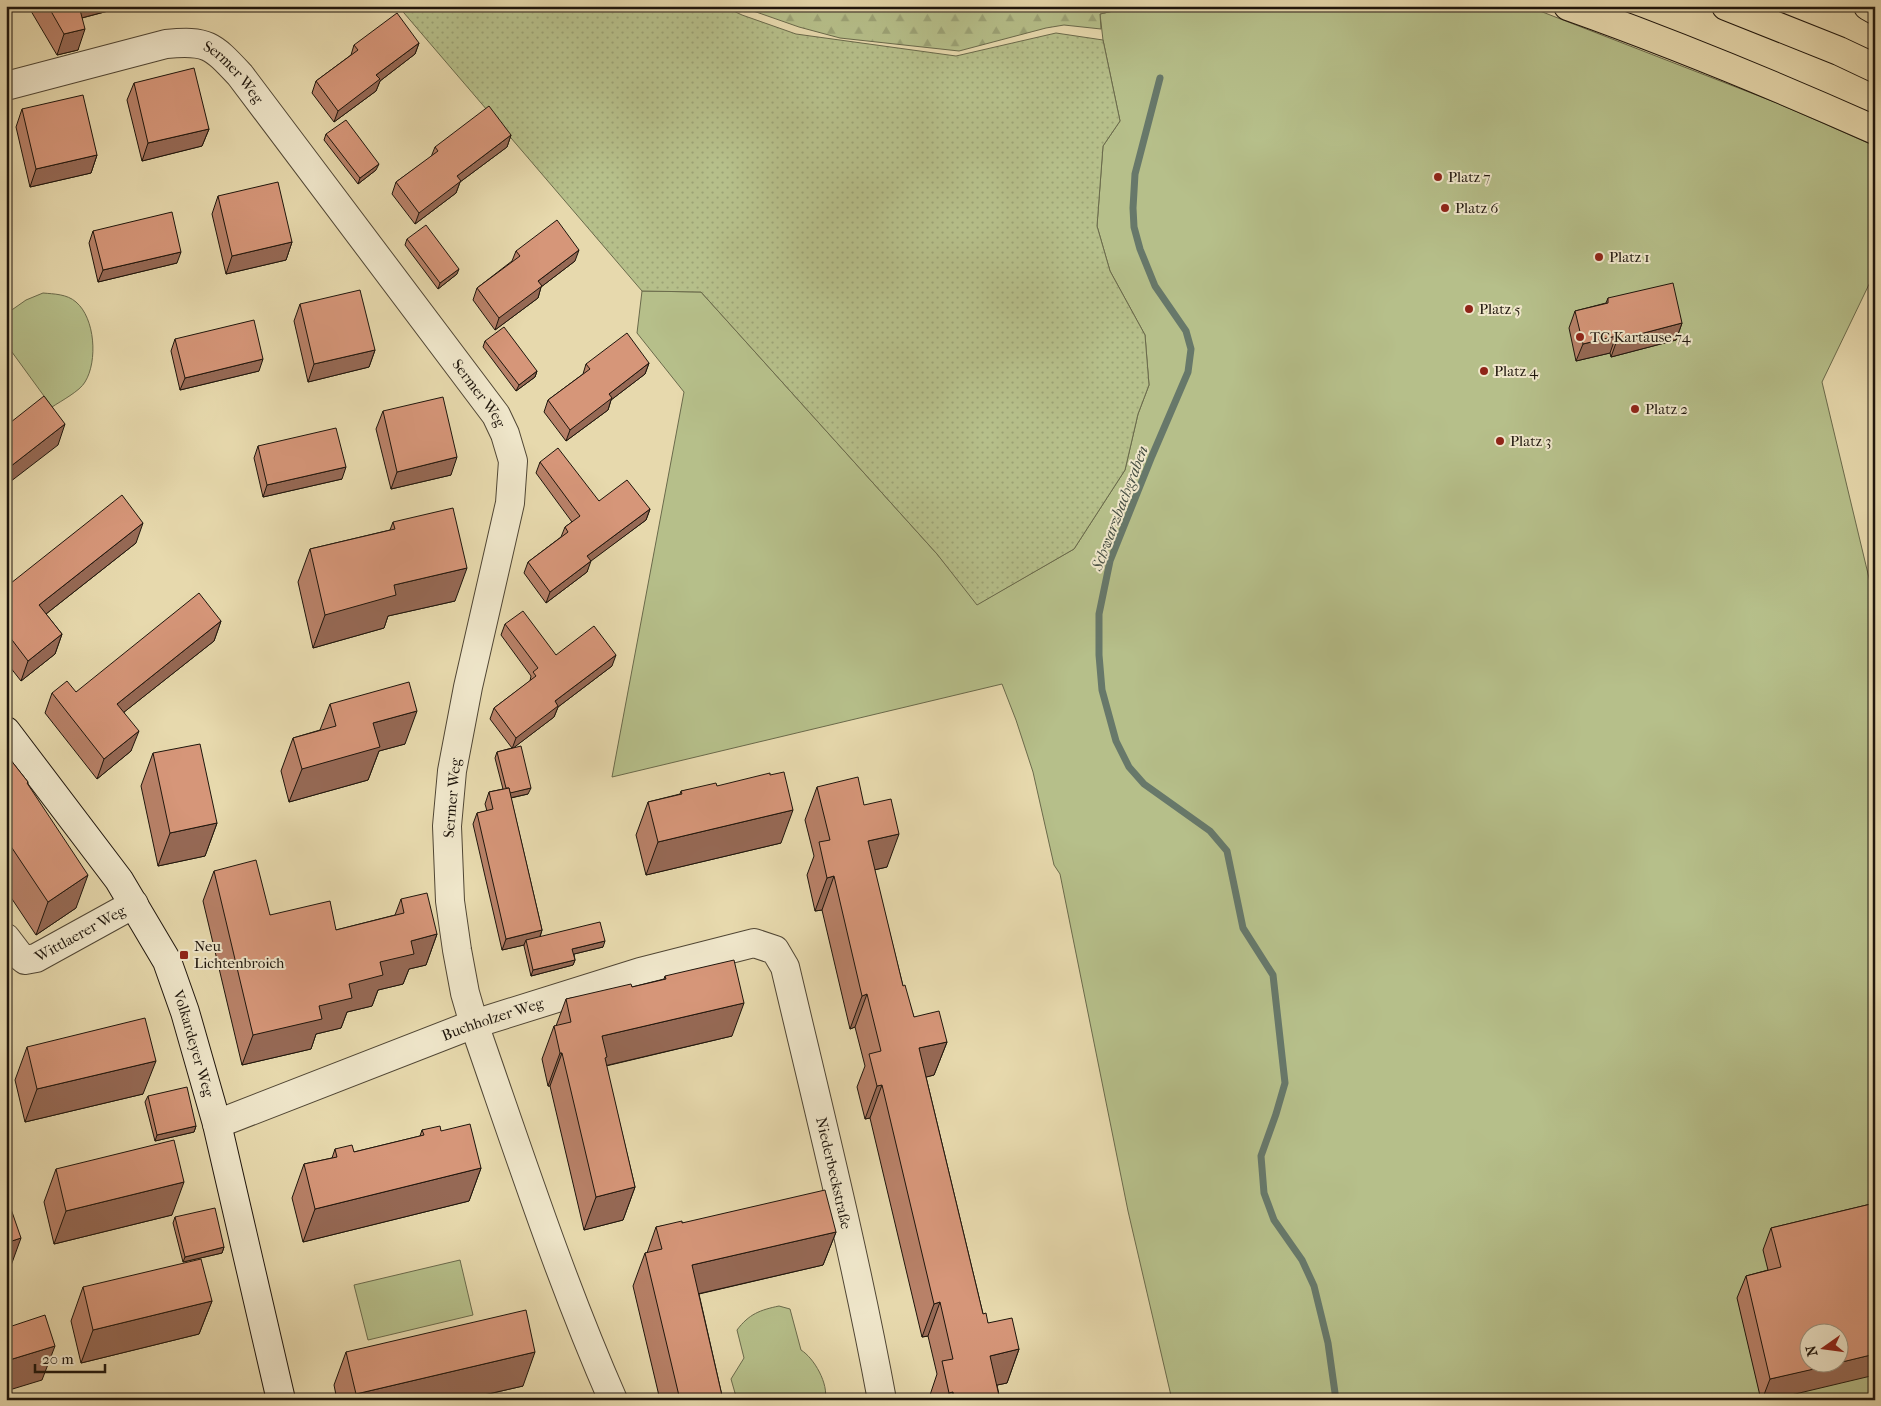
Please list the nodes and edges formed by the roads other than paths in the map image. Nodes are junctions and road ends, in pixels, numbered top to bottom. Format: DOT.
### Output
graph roads {
  1 [pos="1568,6"];
  2 [pos="1726,6"];
  3 [pos="1868,6"];
  4 [pos="1875,10"];
  5 [pos="1875,68"];
  6 [pos="6,86"];
  7 [pos="1875,130"];
  8 [pos="6,731"];
  9 [pos="134,904"];
  10 [pos="6,938"];
  11 [pos="775,950"];
  12 [pos="474,1024"];
  13 [pos="217,1124"];
  14 [pos="278,1399"];
  15 [pos="613,1400"];
  16 [pos="882,1400"];
  1 -- 7 [label="highway"];
  2 -- 5 [label="highway"];
  3 -- 4 [label="highway"];
  6 -- 12 [label="street, Sermer Weg"];
  8 -- 9 [label="street, Volkardeyer Weg"];
  9 -- 10 [label="street, Wittlaerer Weg"];
  9 -- 13 [label="street, Volkardeyer Weg"];
  11 -- 12 [label="street, Buchholzer Weg"];
  11 -- 16 [label="street, Niederbeckstraße"];
  12 -- 13 [label="street, Buchholzer Weg"];
  12 -- 15 [label="street"];
  13 -- 14 [label="street, Volkardeyer Weg"];
}
